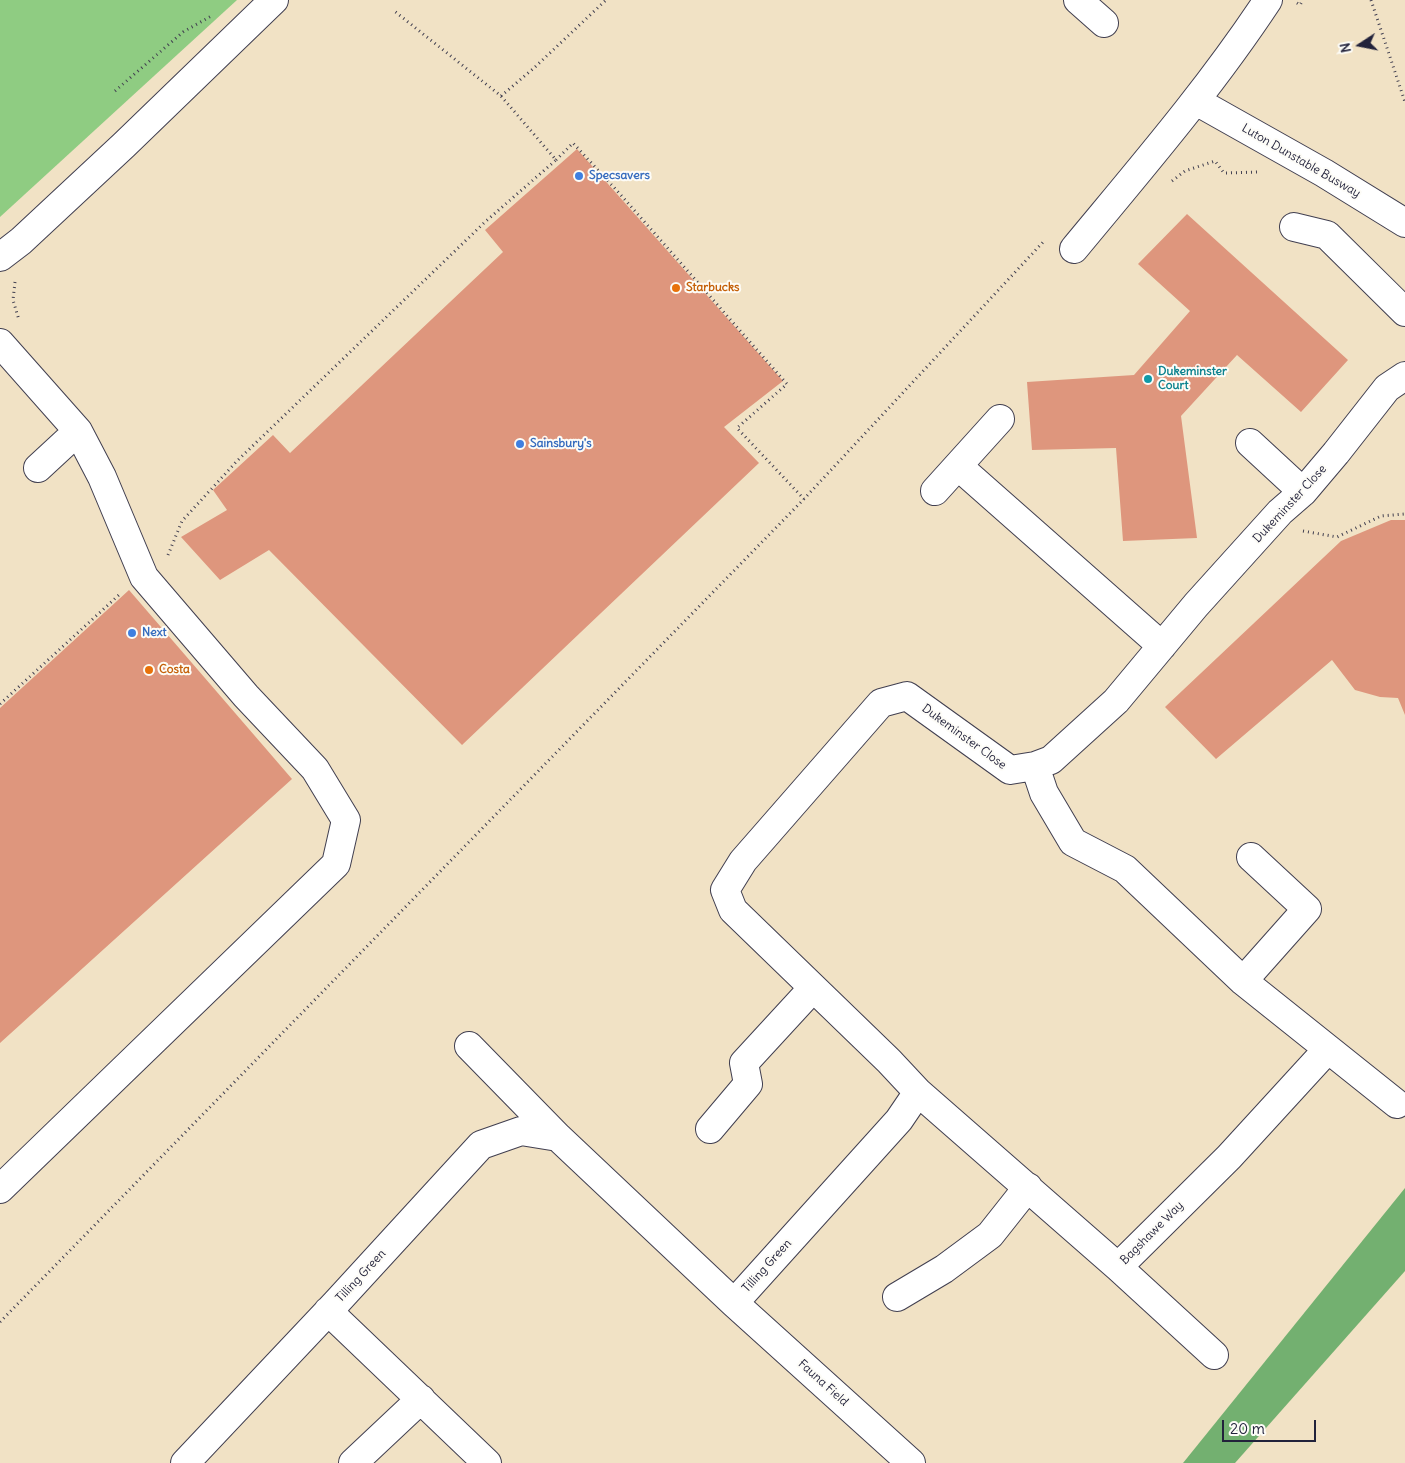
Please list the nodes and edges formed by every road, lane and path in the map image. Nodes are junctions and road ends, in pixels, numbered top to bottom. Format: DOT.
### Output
graph roads {
  1 [pos="274,0"];
  2 [pos="606,0"];
  3 [pos="1078,0"];
  4 [pos="1268,0"];
  5 [pos="1303,0"];
  6 [pos="1370,0"];
  7 [pos="1300,5"];
  8 [pos="393,10"];
  9 [pos="215,14"];
  10 [pos="1104,23"];
  11 [pos="115,91"];
  12 [pos="501,96"];
  13 [pos="1196,101"];
  14 [pos="1405,102"];
  15 [pos="556,160"];
  16 [pos="1263,172"];
  17 [pos="1171,182"];
  18 [pos="1405,224"];
  19 [pos="1294,227"];
  20 [pos="1046,239"];
  21 [pos="1074,250"];
  22 [pos="0,257"];
  23 [pos="1405,312"];
  24 [pos="0,343"];
  25 [pos="1405,376"];
  26 [pos="1000,419"];
  27 [pos="78,431"];
  28 [pos="1250,443"];
  29 [pos="958,466"];
  30 [pos="38,468"];
  31 [pos="935,491"];
  32 [pos="1303,492"];
  33 [pos="804,499"];
  34 [pos="1405,514"];
  35 [pos="1296,530"];
  36 [pos="167,556"];
  37 [pos="120,593"];
  38 [pos="1162,646"];
  39 [pos="0,704"];
  40 [pos="1035,766"];
  41 [pos="1251,857"];
  42 [pos="1243,981"];
  43 [pos="813,988"];
  44 [pos="469,1046"];
  45 [pos="1327,1050"];
  46 [pos="918,1092"];
  47 [pos="1397,1104"];
  48 [pos="710,1129"];
  49 [pos="558,1137"];
  50 [pos="1028,1187"];
  51 [pos="0,1189"];
  52 [pos="1118,1267"];
  53 [pos="897,1297"];
  54 [pos="734,1303"];
  55 [pos="328,1311"];
  56 [pos="0,1322"];
  57 [pos="1214,1355"];
  58 [pos="421,1399"];
  59 [pos="185,1463"];
  60 [pos="353,1463"];
  61 [pos="487,1463"];
  62 [pos="912,1463"];
  1 -- 22 [label="street"];
  2 -- 12 [label="path"];
  3 -- 10 [label="street"];
  4 -- 13 [label="street"];
  5 -- 7 [label="path"];
  6 -- 14 [label="path"];
  8 -- 12 [label="path"];
  9 -- 11 [label="path"];
  12 -- 15 [label="path"];
  13 -- 18 [label="street, Luton Dunstable Busway"];
  13 -- 21 [label="street"];
  15 -- 33 [label="path"];
  15 -- 36 [label="path"];
  16 -- 17 [label="path"];
  19 -- 23 [label="street"];
  20 -- 33 [label="path"];
  24 -- 27 [label="street"];
  25 -- 32 [label="street, Dukeminster Close"];
  26 -- 29 [label="street"];
  27 -- 30 [label="street"];
  27 -- 51 [label="street"];
  28 -- 32 [label="street"];
  29 -- 31 [label="street"];
  29 -- 38 [label="street"];
  32 -- 38 [label="street, Dukeminster Close"];
  33 -- 56 [label="path"];
  34 -- 35 [label="path"];
  37 -- 39 [label="path"];
  38 -- 40 [label="street, Dukeminster Close"];
  40 -- 42 [label="street"];
  40 -- 43 [label="street, Dukeminster Close"];
  41 -- 42 [label="street"];
  42 -- 45 [label="street"];
  43 -- 46 [label="street, Dukeminster Close"];
  43 -- 48 [label="street"];
  44 -- 49 [label="street, Tilling Green"];
  45 -- 47 [label="street"];
  45 -- 52 [label="street, Bagshawe Way"];
  46 -- 50 [label="street, Bagshawe Way"];
  46 -- 54 [label="street, Tilling Green"];
  49 -- 54 [label="street, Tilling Green"];
  49 -- 55 [label="street, Tilling Green"];
  50 -- 52 [label="street, Bagshawe Way"];
  50 -- 53 [label="street"];
  52 -- 57 [label="street"];
  54 -- 62 [label="street, Fauna Field"];
  55 -- 58 [label="street"];
  55 -- 59 [label="street, Tilling Green"];
  58 -- 60 [label="street"];
  58 -- 61 [label="street"];
}
